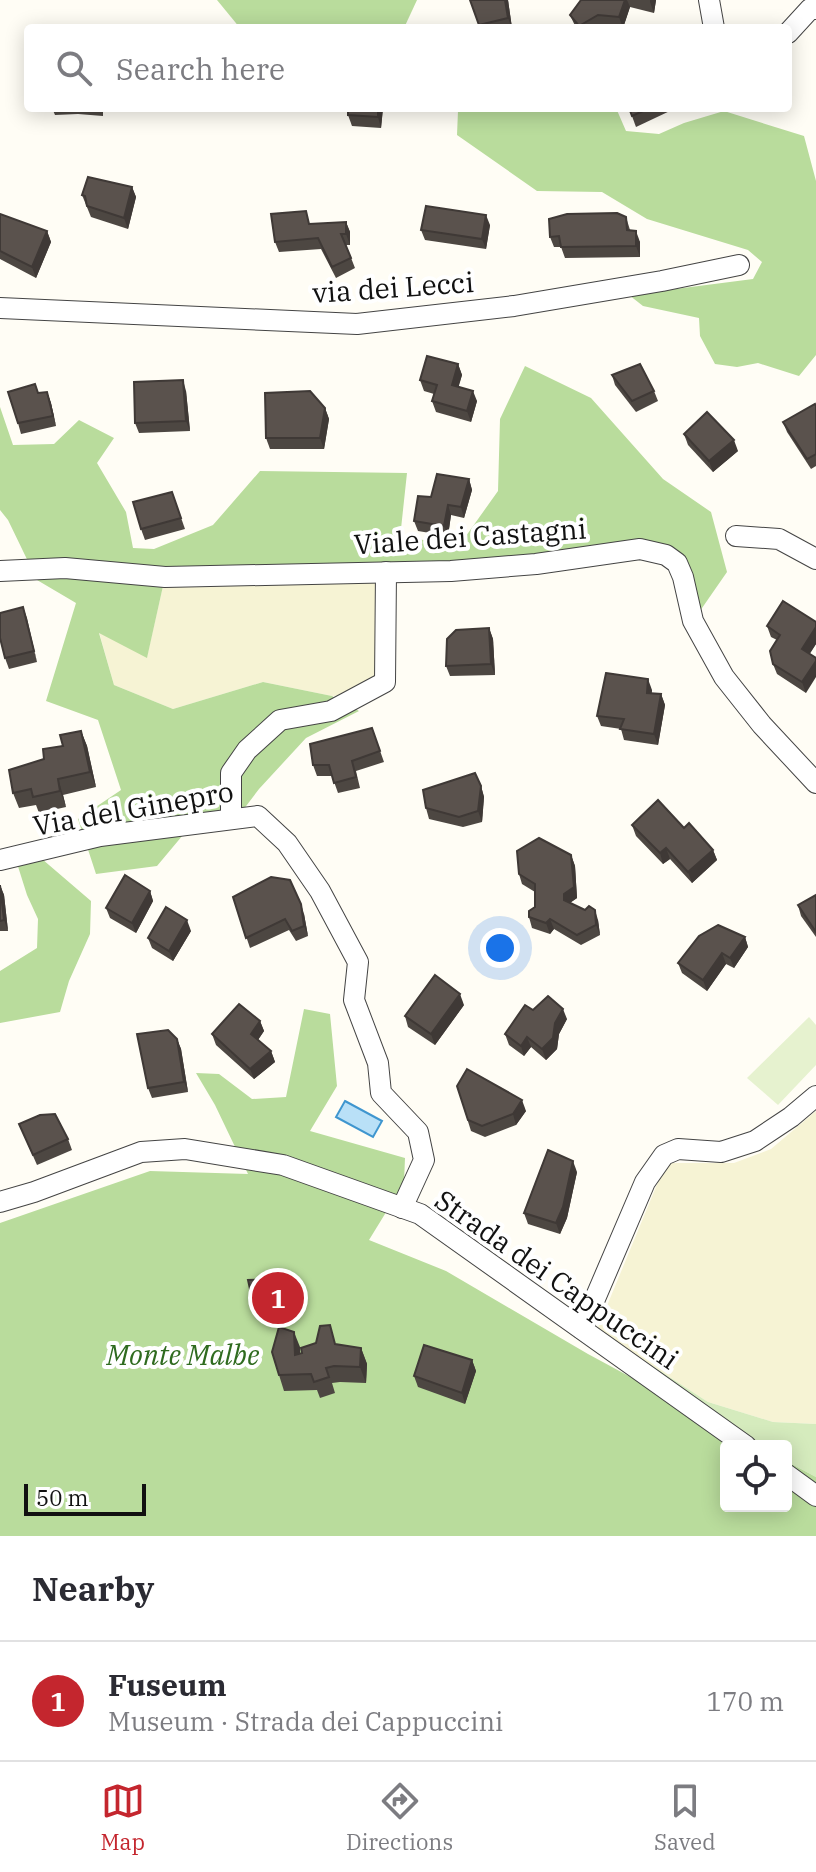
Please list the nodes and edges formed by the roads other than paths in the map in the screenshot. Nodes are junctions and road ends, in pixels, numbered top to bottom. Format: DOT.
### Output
graph roads {
  1 [pos="709,0"];
  2 [pos="816,9"];
  3 [pos="713,24"];
  4 [pos="792,29"];
  5 [pos="739,265"];
  6 [pos="0,308"];
  7 [pos="736,536"];
  8 [pos="816,559"];
  9 [pos="0,571"];
  10 [pos="386,572"];
  11 [pos="816,783"];
  12 [pos="231,818"];
  13 [pos="0,860"];
  14 [pos="816,1096"];
  15 [pos="0,1202"];
  16 [pos="402,1208"];
  17 [pos="582,1329"];
  18 [pos="738,1440"];
  19 [pos="792,1478"];
  20 [pos="816,1496"];
  1 -- 3 [label="street"];
  2 -- 4 [label="street"];
  5 -- 6 [label="street, via dei Lecci"];
  7 -- 8 [label="street"];
  9 -- 10 [label="street, Viale dei Castagni"];
  10 -- 11 [label="street, Viale dei Castagni"];
  10 -- 12 [label="street"];
  12 -- 13 [label="street, Via del Ginepro"];
  12 -- 16 [label="street, Via del Ginepro"];
  14 -- 17 [label="street"];
  15 -- 16 [label="street, Strada dei Cappuccini"];
  16 -- 17 [label="street, Strada dei Cappuccini"];
  17 -- 18 [label="street, Strada dei Cappuccini"];
  19 -- 20 [label="street"];
}
